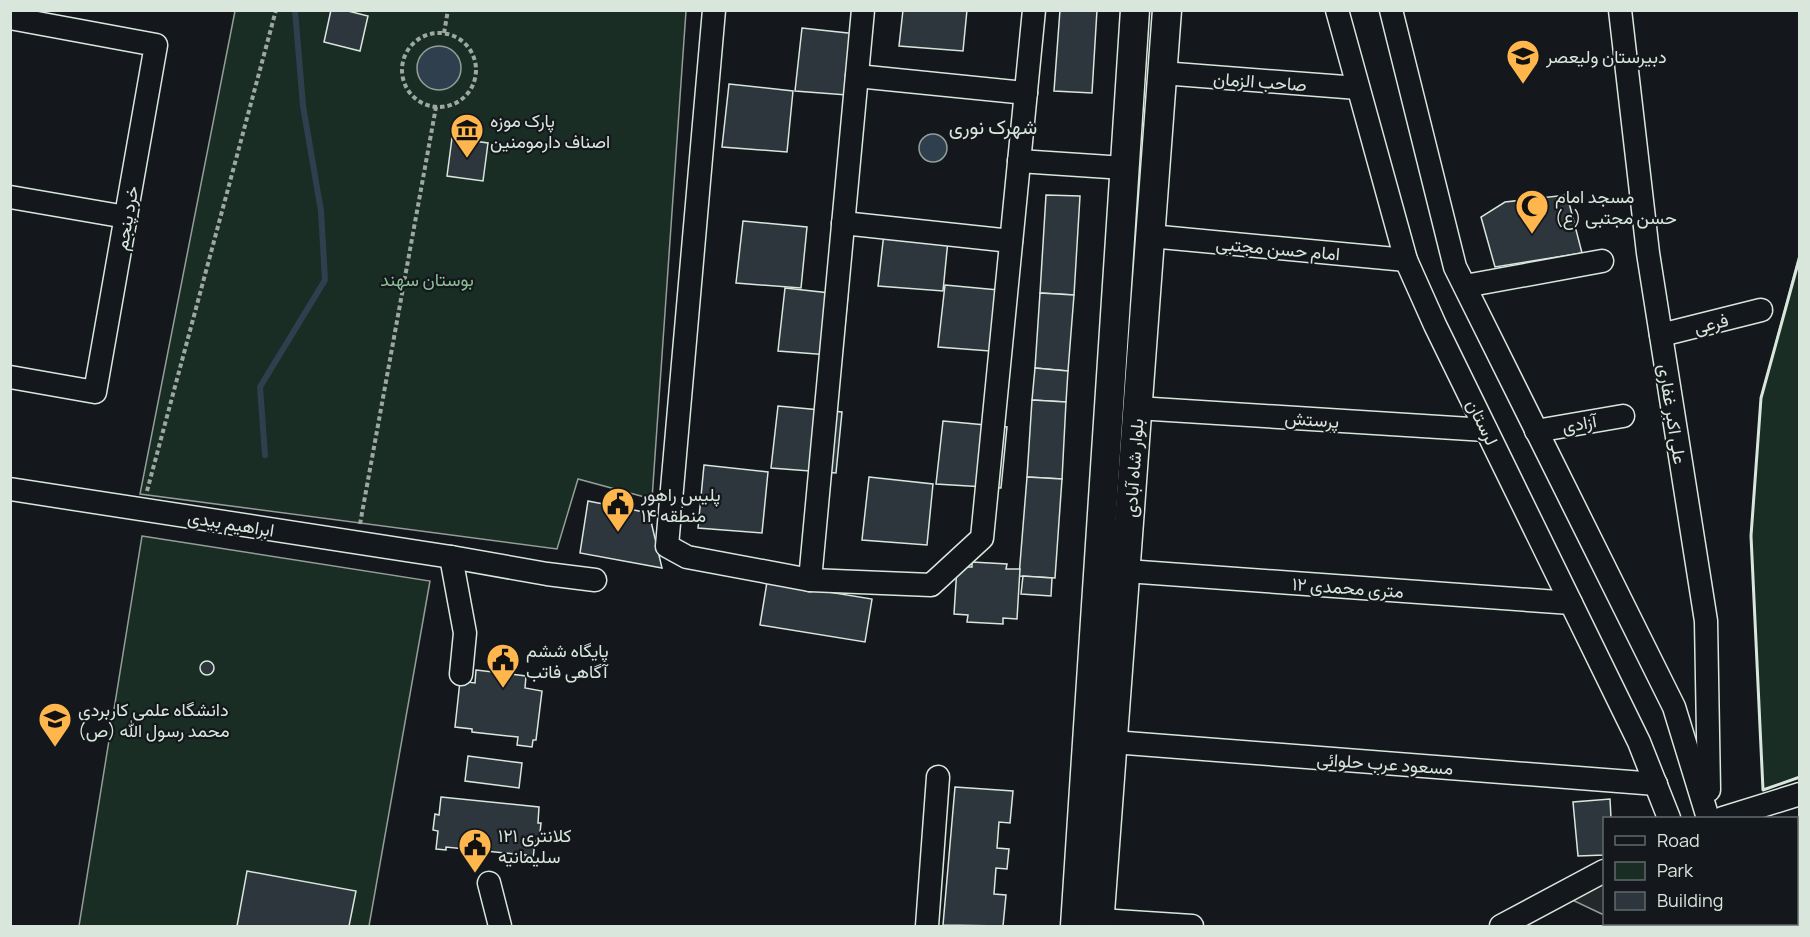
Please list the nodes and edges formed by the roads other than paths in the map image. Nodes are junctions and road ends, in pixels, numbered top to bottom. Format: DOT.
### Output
graph roads {
  1 [pos="714,10"];
  2 [pos="863,10"];
  3 [pos="1034,10"];
  4 [pos="1135,10"];
  5 [pos="1167,10"];
  6 [pos="1337,10"];
  7 [pos="1391,10"];
  8 [pos="1620,10"];
  9 [pos="10,18"];
  10 [pos="1162,73"];
  11 [pos="857,76"];
  12 [pos="1358,88"];
  13 [pos="1026,93"];
  14 [pos="1019,161"];
  15 [pos="1124,168"];
  16 [pos="10,197"];
  17 [pos="126,217"];
  18 [pos="843,223"];
  19 [pos="1150,236"];
  20 [pos="1011,241"];
  21 [pos="1406,260"];
  22 [pos="1602,261"];
  23 [pos="1465,286"];
  24 [pos="1761,310"];
  25 [pos="1661,335"];
  26 [pos="10,377"];
  27 [pos="1137,408"];
  28 [pos="1623,416"];
  29 [pos="1486,430"];
  30 [pos="1536,431"];
  31 [pos="10,489"];
  32 [pos="452,557"];
  33 [pos="1126,571"];
  34 [pos="595,580"];
  35 [pos="810,580"];
  36 [pos="1571,603"];
  37 [pos="461,674"];
  38 [pos="1113,742"];
  39 [pos="938,777"];
  40 [pos="1656,784"];
  41 [pos="1800,794"];
  42 [pos="1668,817"];
  43 [pos="1708,817"];
  44 [pos="1709,817"];
  45 [pos="1729,817"];
  46 [pos="1603,872"];
  47 [pos="489,883"];
  48 [pos="1091,924"];
  49 [pos="500,927"];
  50 [pos="927,927"];
  51 [pos="1192,927"];
  52 [pos="1501,927"];
  1 -- 35 [label="street"];
  2 -- 11 [label="street"];
  3 -- 13 [label="street"];
  4 -- 15 [label="main road, بلوار شاه آبادی"];
  5 -- 10 [label="main road, بلوار شاه آبادی"];
  6 -- 12 [label="street, لرستان"];
  7 -- 23 [label="street"];
  8 -- 25 [label="street, علی اکبر غفاری"];
  9 -- 17 [label="street, خرد پنجم"];
  10 -- 12 [label="street, صاحب الزمان"];
  10 -- 19 [label="main road, بلوار شاه آبادی"];
  11 -- 13 [label="street"];
  11 -- 18 [label="street"];
  12 -- 21 [label="street, لرستان"];
  13 -- 14 [label="street"];
  14 -- 15 [label="street"];
  14 -- 20 [label="street"];
  15 -- 48 [label="main road, بلوار شاه آبادی"];
  16 -- 17 [label="street"];
  17 -- 26 [label="street, خرد پنجم"];
  18 -- 20 [label="street"];
  18 -- 35 [label="street"];
  19 -- 21 [label="street, امام حسن مجتبی"];
  19 -- 27 [label="main road, بلوار شاه آبادی"];
  20 -- 35 [label="street"];
  21 -- 29 [label="street, لرستان"];
  22 -- 23 [label="street"];
  23 -- 30 [label="street"];
  24 -- 25 [label="street, فرعی"];
  25 -- 44 [label="street, علی اکبر غفاری"];
  27 -- 29 [label="street, پرستش"];
  27 -- 33 [label="main road, بلوار شاه آبادی"];
  28 -- 30 [label="street, آزادی"];
  29 -- 36 [label="street, لرستان"];
  30 -- 43 [label="street"];
  31 -- 32 [label="street, ابراهیم بیدی"];
  32 -- 34 [label="street, ابراهیم بیدی"];
  32 -- 37 [label="street"];
  33 -- 36 [label="street, ۱۲ متری محمدی"];
  33 -- 38 [label="main road, بلوار شاه آبادی"];
  36 -- 40 [label="street, لرستان"];
  38 -- 40 [label="street, مسعود عرب حلوائی"];
  38 -- 48 [label="main road, بلوار شاه آبادی"];
  39 -- 50 [label="street"];
  40 -- 42 [label="street, لرستان"];
  41 -- 45 [label="street"];
  46 -- 52 [label="street"];
  47 -- 49 [label="street"];
  48 -- 51 [label="street"];
}
